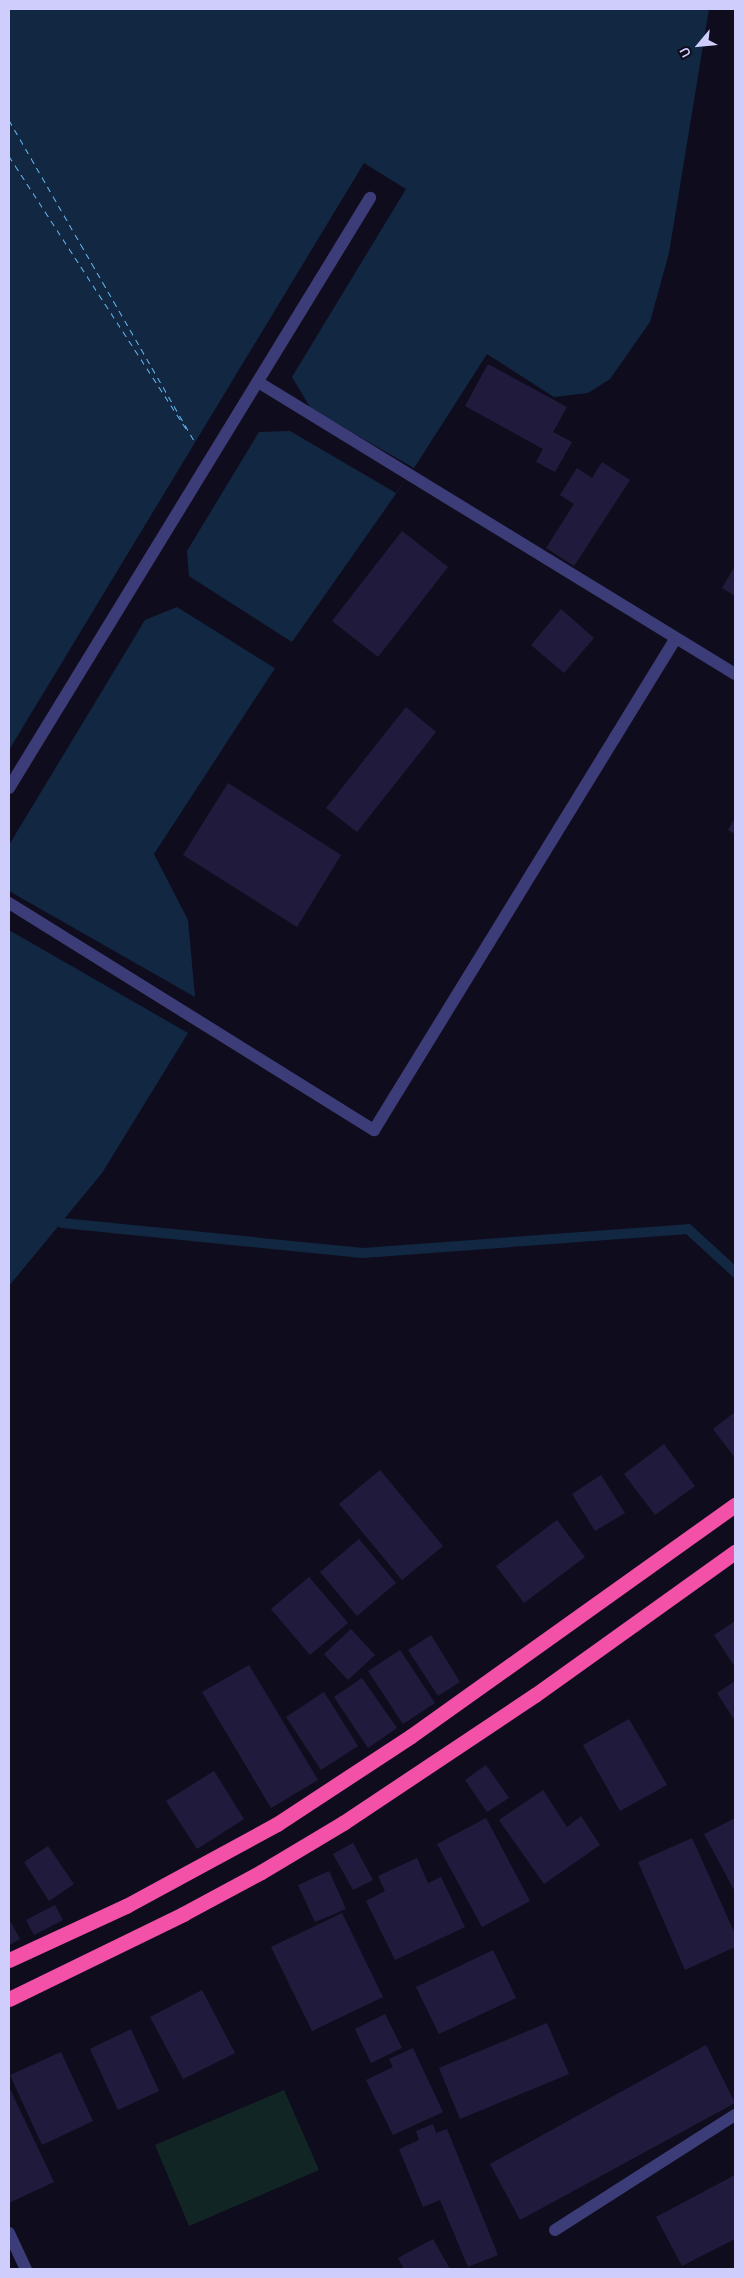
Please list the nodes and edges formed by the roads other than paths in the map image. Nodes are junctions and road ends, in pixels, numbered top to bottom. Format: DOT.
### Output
graph roads {
  1 [pos="370,198"];
  2 [pos="258,382"];
  3 [pos="676,638"];
  4 [pos="735,674"];
  5 [pos="9,788"];
  6 [pos="9,903"];
  7 [pos="735,1505"];
  8 [pos="735,1552"];
  9 [pos="9,1960"];
  10 [pos="9,1999"];
  11 [pos="735,2115"];
  12 [pos="555,2230"];
  13 [pos="9,2233"];
  14 [pos="26,2269"];
  1 -- 2 [label="street"];
  2 -- 3 [label="street"];
  2 -- 5 [label="street"];
  3 -- 4 [label="street"];
  3 -- 6 [label="street"];
  7 -- 9 [label="highway"];
  8 -- 10 [label="highway"];
  11 -- 12 [label="street"];
  13 -- 14 [label="street"];
}
